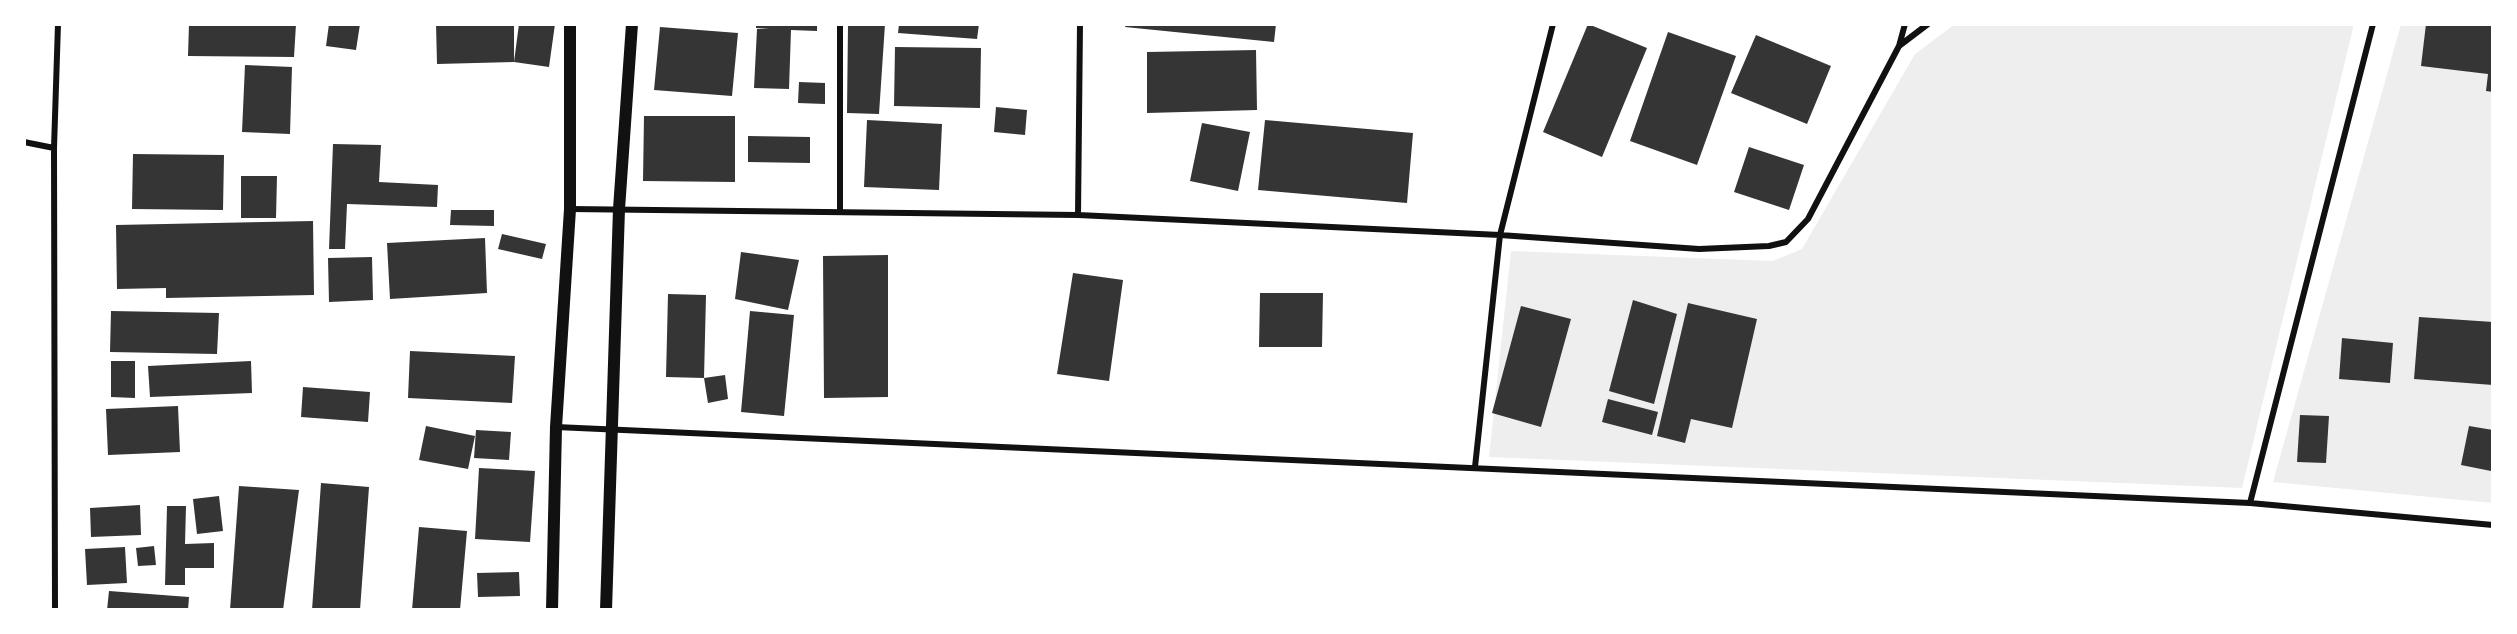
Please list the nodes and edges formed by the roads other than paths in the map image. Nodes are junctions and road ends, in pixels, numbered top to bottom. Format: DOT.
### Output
graph roads {
  1 [pos="58,24"];
  2 [pos="570,24"];
  3 [pos="632,24"];
  4 [pos="840,24"];
  5 [pos="1080,24"];
  6 [pos="1553,24"];
  7 [pos="1905,24"];
  8 [pos="1928,24"];
  9 [pos="2373,24"];
  10 [pos="1899,46"];
  11 [pos="24,142"];
  12 [pos="54,148"];
  13 [pos="570,209"];
  14 [pos="619,209"];
  15 [pos="840,212"];
  16 [pos="1078,215"];
  17 [pos="1500,235"];
  18 [pos="556,427"];
  19 [pos="611,429"];
  20 [pos="1475,467"];
  21 [pos="2250,502"];
  22 [pos="2493,525"];
  23 [pos="55,610"];
  24 [pos="552,610"];
  25 [pos="606,610"];
  1 -- 12 [label="street"];
  2 -- 13 [label="main road"];
  3 -- 14 [label="main road"];
  4 -- 15 [label="street"];
  5 -- 16 [label="street"];
  6 -- 17 [label="street"];
  7 -- 10 [label="street"];
  8 -- 10 [label="street"];
  9 -- 21 [label="street"];
  10 -- 17 [label="street"];
  11 -- 12 [label="street"];
  12 -- 23 [label="street"];
  13 -- 14 [label="street"];
  13 -- 18 [label="main road"];
  14 -- 15 [label="street"];
  14 -- 19 [label="main road"];
  15 -- 16 [label="street"];
  16 -- 17 [label="street"];
  17 -- 20 [label="street"];
  18 -- 19 [label="street"];
  18 -- 24 [label="main road"];
  19 -- 20 [label="street"];
  19 -- 25 [label="main road"];
  20 -- 21 [label="street"];
  21 -- 22 [label="street"];
}
